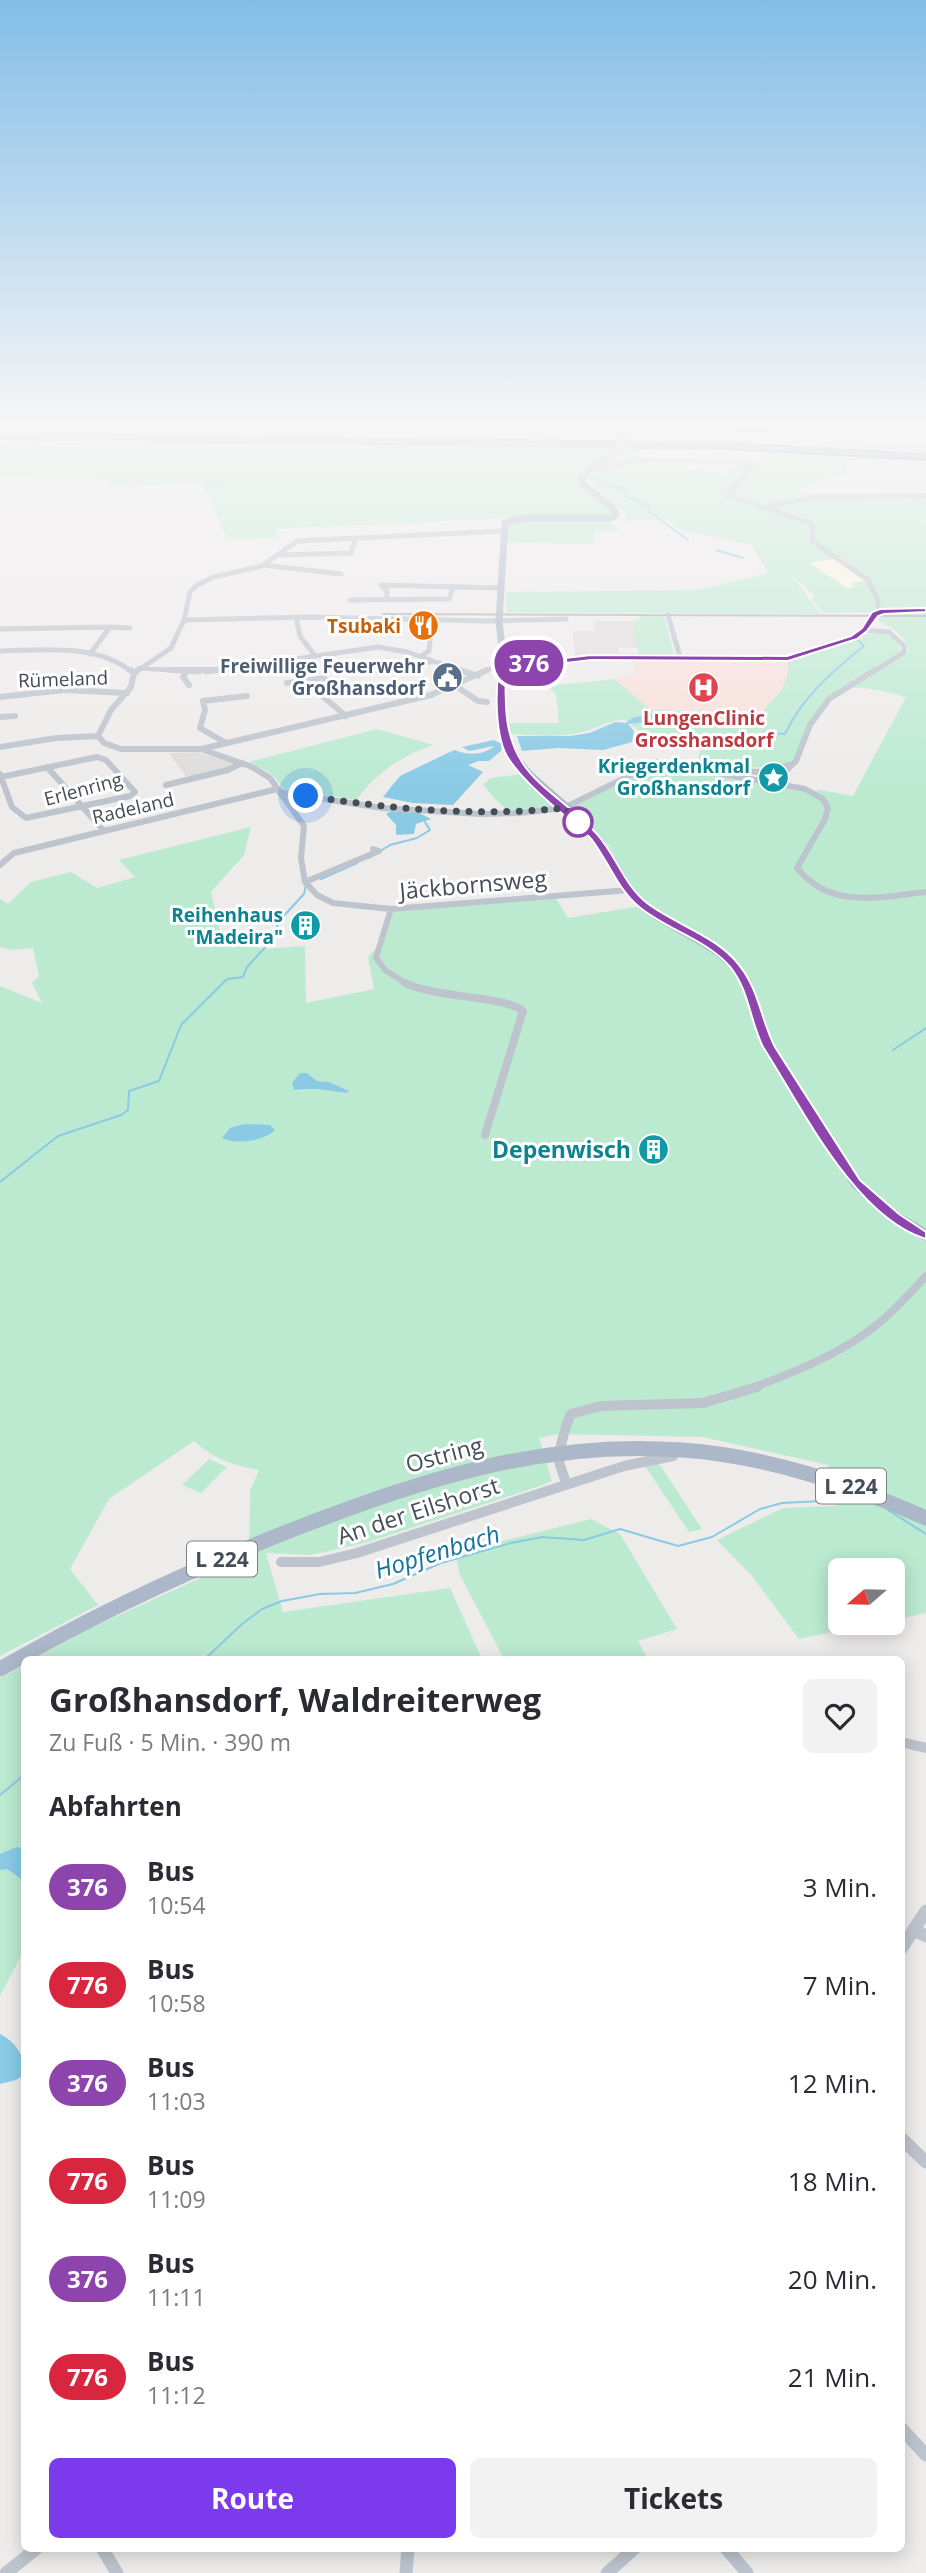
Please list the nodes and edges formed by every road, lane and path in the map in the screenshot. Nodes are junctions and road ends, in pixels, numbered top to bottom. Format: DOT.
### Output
graph roads {
  1 [pos="286,547"];
  2 [pos="353,547"];
  3 [pos="502,547"];
  4 [pos="821,547"];
  5 [pos="277,555"];
  6 [pos="263,565"];
  7 [pos="341,574"];
  8 [pos="453,587"];
  9 [pos="500,588"];
  10 [pos="387,599"];
  11 [pos="350,600"];
  12 [pos="926,611"];
  13 [pos="879,613"];
  14 [pos="668,615"];
  15 [pos="296,617"];
  16 [pos="566,619"];
  17 [pos="184,620"];
  18 [pos="432,621"];
  19 [pos="499,621"];
  20 [pos="110,627"];
  21 [pos="130,628"];
  22 [pos="0,629"];
  23 [pos="864,629"];
  24 [pos="0,651"];
  25 [pos="90,654"];
  26 [pos="315,656"];
  27 [pos="421,656"];
  28 [pos="680,657"];
  29 [pos="433,661"];
  30 [pos="501,669"];
  31 [pos="138,670"];
  32 [pos="186,672"];
  33 [pos="379,673"];
  34 [pos="481,674"];
  35 [pos="287,683"];
  36 [pos="307,683"];
  37 [pos="341,684"];
  38 [pos="189,685"];
  39 [pos="456,686"];
  40 [pos="127,693"];
  41 [pos="247,696"];
  42 [pos="0,697"];
  43 [pos="487,702"];
  44 [pos="15,716"];
  45 [pos="346,716"];
  46 [pos="0,717"];
  47 [pos="98,736"];
  48 [pos="226,743"];
  49 [pos="0,747"];
  50 [pos="201,749"];
  51 [pos="796,761"];
  52 [pos="242,763"];
  53 [pos="683,766"];
  54 [pos="47,767"];
  55 [pos="1,776"];
  56 [pos="774,783"];
  57 [pos="166,785"];
  58 [pos="278,790"];
  59 [pos="84,807"];
  60 [pos="565,808"];
  61 [pos="104,831"];
  62 [pos="373,849"];
  63 [pos="0,865"];
  64 [pos="305,882"];
  65 [pos="627,888"];
  66 [pos="926,892"];
  67 [pos="391,909"];
  68 [pos="485,1135"];
  69 [pos="926,1235"];
  70 [pos="926,1276"];
  71 [pos="562,1452"];
  72 [pos="732,1461"];
  73 [pos="566,1483"];
  74 [pos="926,1518"];
  75 [pos="281,1562"];
  76 [pos="25,1656"];
  77 [pos="21,1658"];
  78 [pos="0,1669"];
  79 [pos="905,1743"];
  80 [pos="926,1748"];
  81 [pos="926,1911"];
  82 [pos="914,1930"];
  83 [pos="926,1936"];
  84 [pos="905,1943"];
  85 [pos="905,2142"];
  86 [pos="926,2162"];
  87 [pos="905,2432"];
  88 [pos="926,2455"];
  89 [pos="32,2552"];
  90 [pos="104,2552"];
  91 [pos="408,2552"];
  92 [pos="631,2552"];
  93 [pos="729,2552"];
  94 [pos="6,2573"];
  95 [pos="117,2573"];
  96 [pos="406,2573"];
  97 [pos="607,2573"];
  98 [pos="747,2573"];
  1 -- 5 [label="street"];
  2 -- 5 [label="street"];
  3 -- 9 [label="main road"];
  4 -- 13 [label="street"];
  5 -- 6 [label="street"];
  6 -- 7 [label="street"];
  6 -- 17 [label="street"];
  8 -- 9 [label="street"];
  8 -- 10 [label="street"];
  8 -- 10 [label="street"];
  9 -- 19 [label="main road"];
  10 -- 11 [label="street"];
  12 -- 13 [label="street"];
  13 -- 23 [label="street"];
  14 -- 28 [label="street"];
  15 -- 17 [label="street"];
  15 -- 18 [label="street"];
  15 -- 26 [label="street"];
  16 -- 19 [label="street"];
  17 -- 31 [label="street"];
  18 -- 19 [label="street"];
  18 -- 27 [label="street"];
  19 -- 30 [label="main road"];
  20 -- 21 [label="street"];
  20 -- 22 [label="street"];
  20 -- 25 [label="street"];
  23 -- 28 [label="street"];
  23 -- 51 [label="street"];
  24 -- 25 [label="street"];
  25 -- 31 [label="street"];
  26 -- 27 [label="street"];
  26 -- 32 [label="street"];
  27 -- 29 [label="street"];
  28 -- 30 [label="street"];
  29 -- 33 [label="street"];
  29 -- 34 [label="street"];
  30 -- 34 [label="street"];
  30 -- 34 [label="street"];
  30 -- 60 [label="main road"];
  31 -- 32 [label="street"];
  31 -- 40 [label="street"];
  32 -- 38 [label="street"];
  34 -- 39 [label="street"];
  35 -- 36 [label="street"];
  36 -- 37 [label="street"];
  36 -- 45 [label="street"];
  39 -- 43 [label="street"];
  39 -- 45 [label="street"];
  40 -- 42 [label="street, Rümeland"];
  40 -- 47 [label="street"];
  41 -- 48 [label="street"];
  44 -- 46 [label="street"];
  45 -- 48 [label="street"];
  47 -- 49 [label="street"];
  47 -- 50 [label="street"];
  48 -- 50 [label="street"];
  50 -- 52 [label="street"];
  51 -- 53 [label="street"];
  51 -- 56 [label="street"];
  52 -- 57 [label="street"];
  52 -- 58 [label="street"];
  53 -- 56 [label="street"];
  53 -- 60 [label="street"];
  54 -- 55 [label="street, Erlenring"];
  54 -- 59 [label="street"];
  54 -- 59 [label="street, Erlenring"];
  55 -- 59 [label="street, Erlenring"];
  56 -- 66 [label="street"];
  58 -- 60 [label="street"];
  58 -- 61 [label="street, Radeland"];
  58 -- 64 [label="street"];
  59 -- 61 [label="street"];
  60 -- 65 [label="main road"];
  61 -- 63 [label="street, Radeland"];
  62 -- 64 [label="street"];
  64 -- 67 [label="street"];
  65 -- 67 [label="street, Jäckbornsweg"];
  65 -- 69 [label="main road"];
  67 -- 68 [label="street, Jäckbornsweg"];
  70 -- 71 [label="street"];
  71 -- 73 [label="street"];
  71 -- 74 [label="main road, Ostring / L 224"];
  71 -- 76 [label="main road, Ostring / L 224"];
  72 -- 73 [label="street, An der Eilshorst"];
  73 -- 75 [label="street, An der Eilshorst"];
  77 -- 78 [label="main road, Ostring / L 224"];
  79 -- 80 [label="street"];
  81 -- 82 [label="street"];
  82 -- 83 [label="street"];
  82 -- 84 [label="street"];
  85 -- 86 [label="street"];
  87 -- 88 [label="street"];
  89 -- 94 [label="street"];
  90 -- 95 [label="street"];
  91 -- 96 [label="street"];
  92 -- 97 [label="street"];
  93 -- 98 [label="street"];
}
